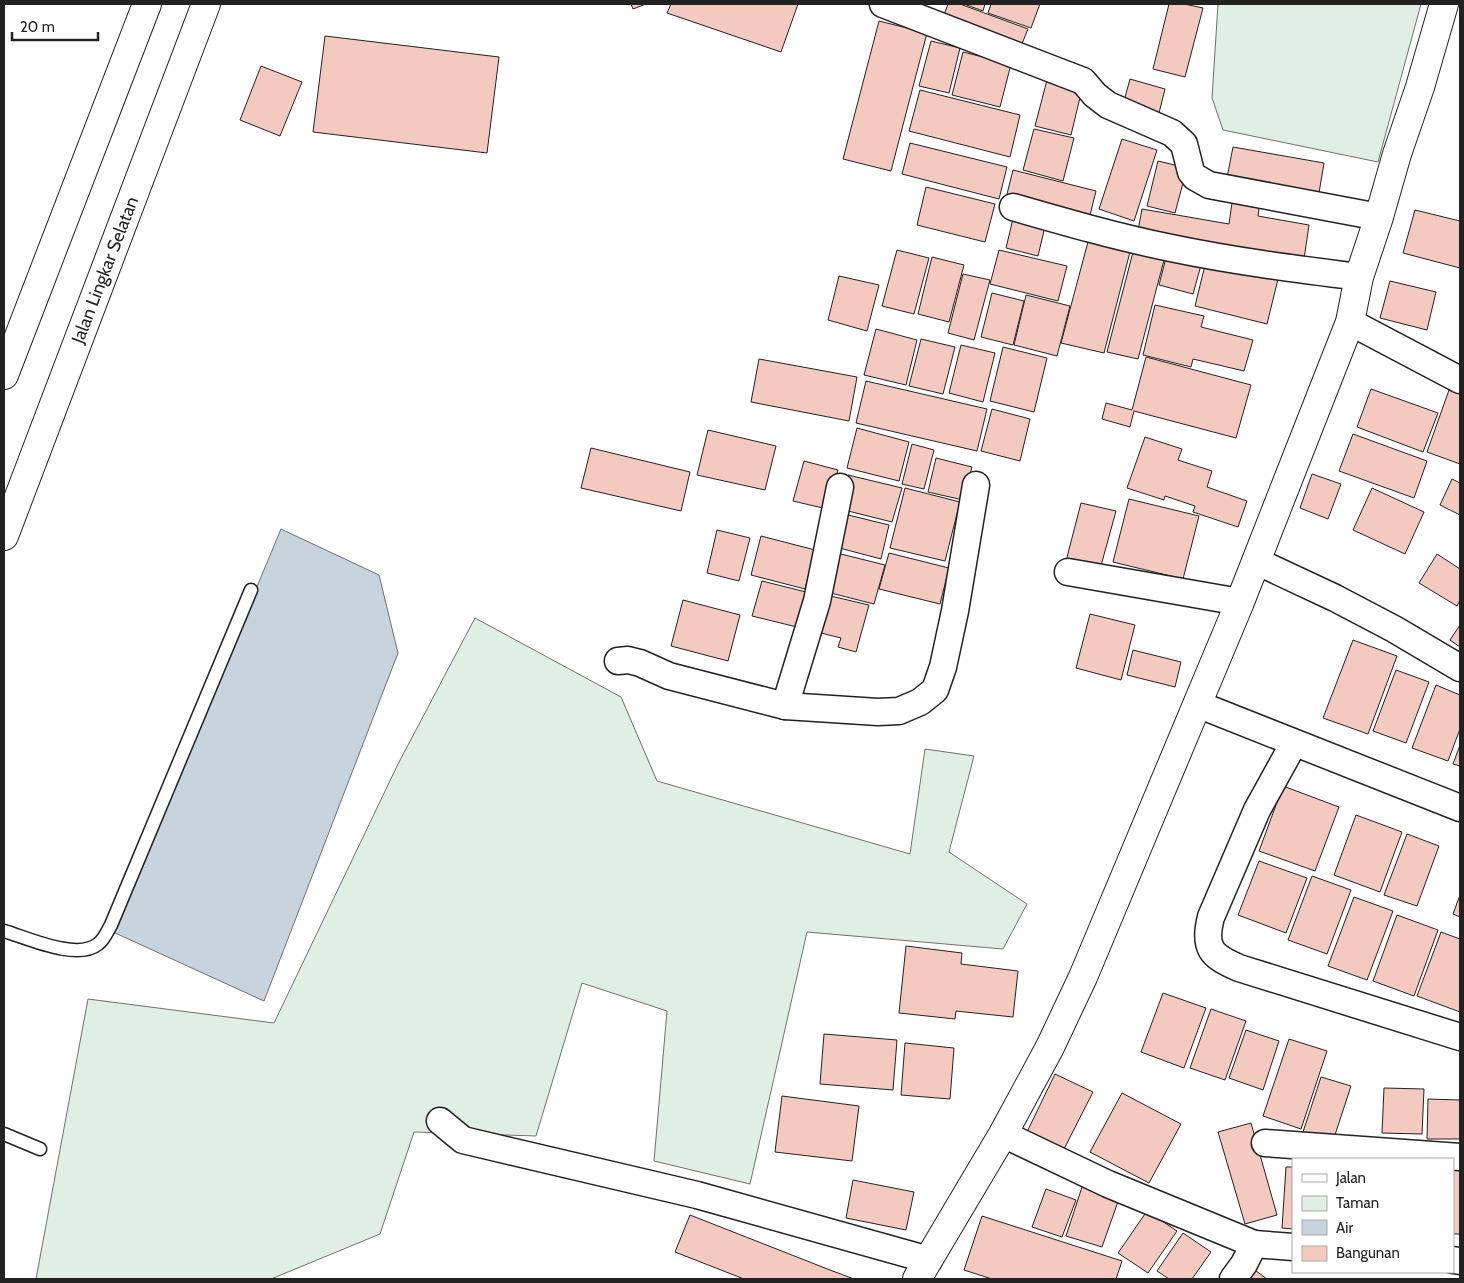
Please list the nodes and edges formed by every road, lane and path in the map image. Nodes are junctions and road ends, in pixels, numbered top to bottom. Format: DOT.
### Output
graph roads {
  1 [pos="147,4"];
  2 [pos="206,4"];
  3 [pos="882,4"];
  4 [pos="1444,4"];
  5 [pos="1013,207"];
  6 [pos="1379,217"];
  7 [pos="1359,278"];
  8 [pos="1350,322"];
  9 [pos="4,375"];
  10 [pos="1460,380"];
  11 [pos="976,485"];
  12 [pos="840,486"];
  13 [pos="4,536"];
  14 [pos="1256,561"];
  15 [pos="1068,572"];
  16 [pos="251,590"];
  17 [pos="1240,602"];
  18 [pos="618,661"];
  19 [pos="1460,668"];
  20 [pos="1197,704"];
  21 [pos="785,706"];
  22 [pos="1294,743"];
  23 [pos="1460,808"];
  24 [pos="4,931"];
  25 [pos="1460,1037"];
  26 [pos="440,1121"];
  27 [pos="4,1134"];
  28 [pos="1002,1134"];
  29 [pos="1265,1143"];
  30 [pos="40,1149"];
  31 [pos="1460,1157"];
  32 [pos="1254,1244"];
  33 [pos="1292,1247"];
  34 [pos="923,1269"];
  35 [pos="1233,1279"];
  1 -- 9 [label="main road"];
  2 -- 13 [label="main road, Jalan Lingkar Selatan"];
  3 -- 6 [label="street"];
  4 -- 6 [label="main road"];
  5 -- 7 [label="street"];
  6 -- 7 [label="main road"];
  7 -- 8 [label="main road"];
  8 -- 10 [label="street"];
  8 -- 14 [label="main road"];
  11 -- 21 [label="street"];
  12 -- 21 [label="street"];
  14 -- 17 [label="main road"];
  14 -- 19 [label="street"];
  15 -- 17 [label="street"];
  16 -- 24 [label="lane"];
  17 -- 20 [label="main road"];
  18 -- 21 [label="street"];
  20 -- 22 [label="street"];
  20 -- 28 [label="main road"];
  22 -- 23 [label="street"];
  22 -- 25 [label="street"];
  26 -- 34 [label="street"];
  27 -- 30 [label="lane"];
  28 -- 32 [label="street"];
  28 -- 34 [label="main road"];
  29 -- 31 [label="street"];
  32 -- 33 [label="street"];
  32 -- 35 [label="street"];
}
